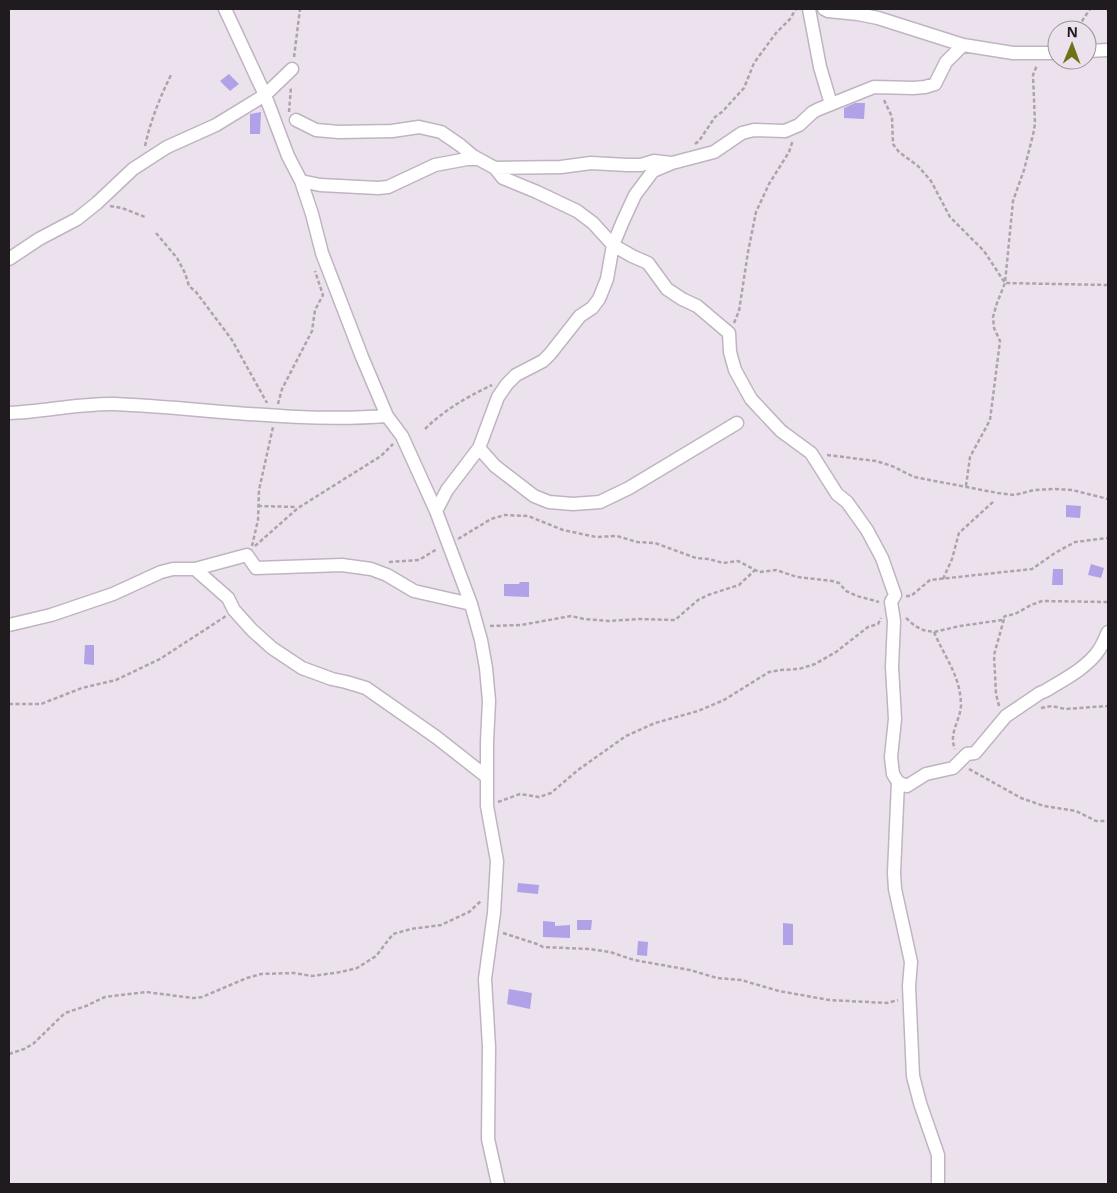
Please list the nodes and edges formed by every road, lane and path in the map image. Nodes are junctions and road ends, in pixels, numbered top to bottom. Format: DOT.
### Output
graph roads {
  1 [pos="225,9"];
  2 [pos="796,9"];
  3 [pos="808,9"];
  4 [pos="824,9"];
  5 [pos="1090,9"];
  6 [pos="1108,9"];
  7 [pos="1108,14"];
  8 [pos="1083,20"];
  9 [pos="963,45"];
  10 [pos="1044,54"];
  11 [pos="1047,54"];
  12 [pos="292,69"];
  13 [pos="172,73"];
  14 [pos="874,87"];
  15 [pos="265,95"];
  16 [pos="831,104"];
  17 [pos="296,120"];
  18 [pos="799,125"];
  19 [pos="692,146"];
  20 [pos="478,159"];
  21 [pos="672,163"];
  22 [pos="495,168"];
  23 [pos="133,169"];
  24 [pos="301,181"];
  25 [pos="97,203"];
  26 [pos="145,217"];
  27 [pos="156,233"];
  28 [pos="613,245"];
  29 [pos="9,259"];
  30 [pos="314,270"];
  31 [pos="1005,284"];
  32 [pos="1108,285"];
  33 [pos="729,333"];
  34 [pos="493,384"];
  35 [pos="9,413"];
  36 [pos="275,415"];
  37 [pos="387,416"];
  38 [pos="737,423"];
  39 [pos="425,430"];
  40 [pos="402,436"];
  41 [pos="479,448"];
  42 [pos="810,453"];
  43 [pos="966,486"];
  44 [pos="1108,499"];
  45 [pos="994,501"];
  46 [pos="258,506"];
  47 [pos="298,508"];
  48 [pos="436,511"];
  49 [pos="1108,538"];
  50 [pos="448,544"];
  51 [pos="381,563"];
  52 [pos="195,569"];
  53 [pos="755,570"];
  54 [pos="943,579"];
  55 [pos="891,601"];
  56 [pos="1108,602"];
  57 [pos="471,604"];
  58 [pos="234,610"];
  59 [pos="1005,616"];
  60 [pos="9,625"];
  61 [pos="478,627"];
  62 [pos="934,632"];
  63 [pos="1108,632"];
  64 [pos="9,704"];
  65 [pos="1022,704"];
  66 [pos="1108,706"];
  67 [pos="1006,716"];
  68 [pos="967,754"];
  69 [pos="487,777"];
  70 [pos="898,782"];
  71 [pos="487,806"];
  72 [pos="1108,821"];
  73 [pos="495,889"];
  74 [pos="492,929"];
  75 [pos="909,986"];
  76 [pos="9,1054"];
  77 [pos="498,1184"];
  78 [pos="938,1184"];
  1 -- 15 [label="street"];
  2 -- 19 [label="path"];
  3 -- 16 [label="street"];
  4 -- 9 [label="street"];
  5 -- 8 [label="path"];
  6 -- 7 [label="path"];
  9 -- 10 [label="street"];
  9 -- 14 [label="street"];
  10 -- 11 [label="street"];
  10 -- 31 [label="path"];
  12 -- 15 [label="street"];
  13 -- 23 [label="path"];
  14 -- 16 [label="street"];
  14 -- 31 [label="path"];
  15 -- 23 [label="street"];
  15 -- 24 [label="street"];
  16 -- 18 [label="street"];
  17 -- 20 [label="street"];
  18 -- 21 [label="street"];
  18 -- 33 [label="path"];
  20 -- 22 [label="street"];
  20 -- 24 [label="street"];
  21 -- 22 [label="street"];
  21 -- 28 [label="street"];
  22 -- 28 [label="street"];
  23 -- 25 [label="street"];
  24 -- 37 [label="street"];
  25 -- 26 [label="path"];
  25 -- 29 [label="street"];
  27 -- 36 [label="path"];
  28 -- 33 [label="street"];
  28 -- 41 [label="street"];
  30 -- 36 [label="path"];
  31 -- 32 [label="path"];
  31 -- 43 [label="path"];
  33 -- 42 [label="street"];
  34 -- 39 [label="path"];
  35 -- 36 [label="street"];
  36 -- 37 [label="street"];
  36 -- 46 [label="path"];
  37 -- 40 [label="street"];
  38 -- 41 [label="street"];
  40 -- 47 [label="path"];
  40 -- 48 [label="street"];
  41 -- 48 [label="street"];
  42 -- 43 [label="path"];
  42 -- 55 [label="street"];
  43 -- 44 [label="path"];
  45 -- 54 [label="path"];
  46 -- 47 [label="path"];
  46 -- 47 [label="path"];
  48 -- 50 [label="street"];
  49 -- 54 [label="path"];
  50 -- 51 [label="path"];
  50 -- 53 [label="path"];
  50 -- 57 [label="street"];
  52 -- 57 [label="street"];
  52 -- 58 [label="street"];
  52 -- 60 [label="street"];
  53 -- 55 [label="path"];
  53 -- 61 [label="path"];
  54 -- 55 [label="path"];
  55 -- 62 [label="path"];
  55 -- 70 [label="street"];
  55 -- 71 [label="path"];
  56 -- 59 [label="path"];
  57 -- 61 [label="street"];
  58 -- 64 [label="path"];
  58 -- 69 [label="street"];
  59 -- 62 [label="path"];
  59 -- 67 [label="path"];
  61 -- 69 [label="street"];
  62 -- 68 [label="path"];
  63 -- 65 [label="street"];
  65 -- 66 [label="path"];
  65 -- 67 [label="street"];
  67 -- 68 [label="street"];
  68 -- 70 [label="street"];
  68 -- 72 [label="path"];
  69 -- 71 [label="street"];
  70 -- 75 [label="street"];
  71 -- 73 [label="street"];
  73 -- 74 [label="street"];
  73 -- 76 [label="path"];
  74 -- 75 [label="path"];
  74 -- 77 [label="street"];
  75 -- 78 [label="street"];
}
